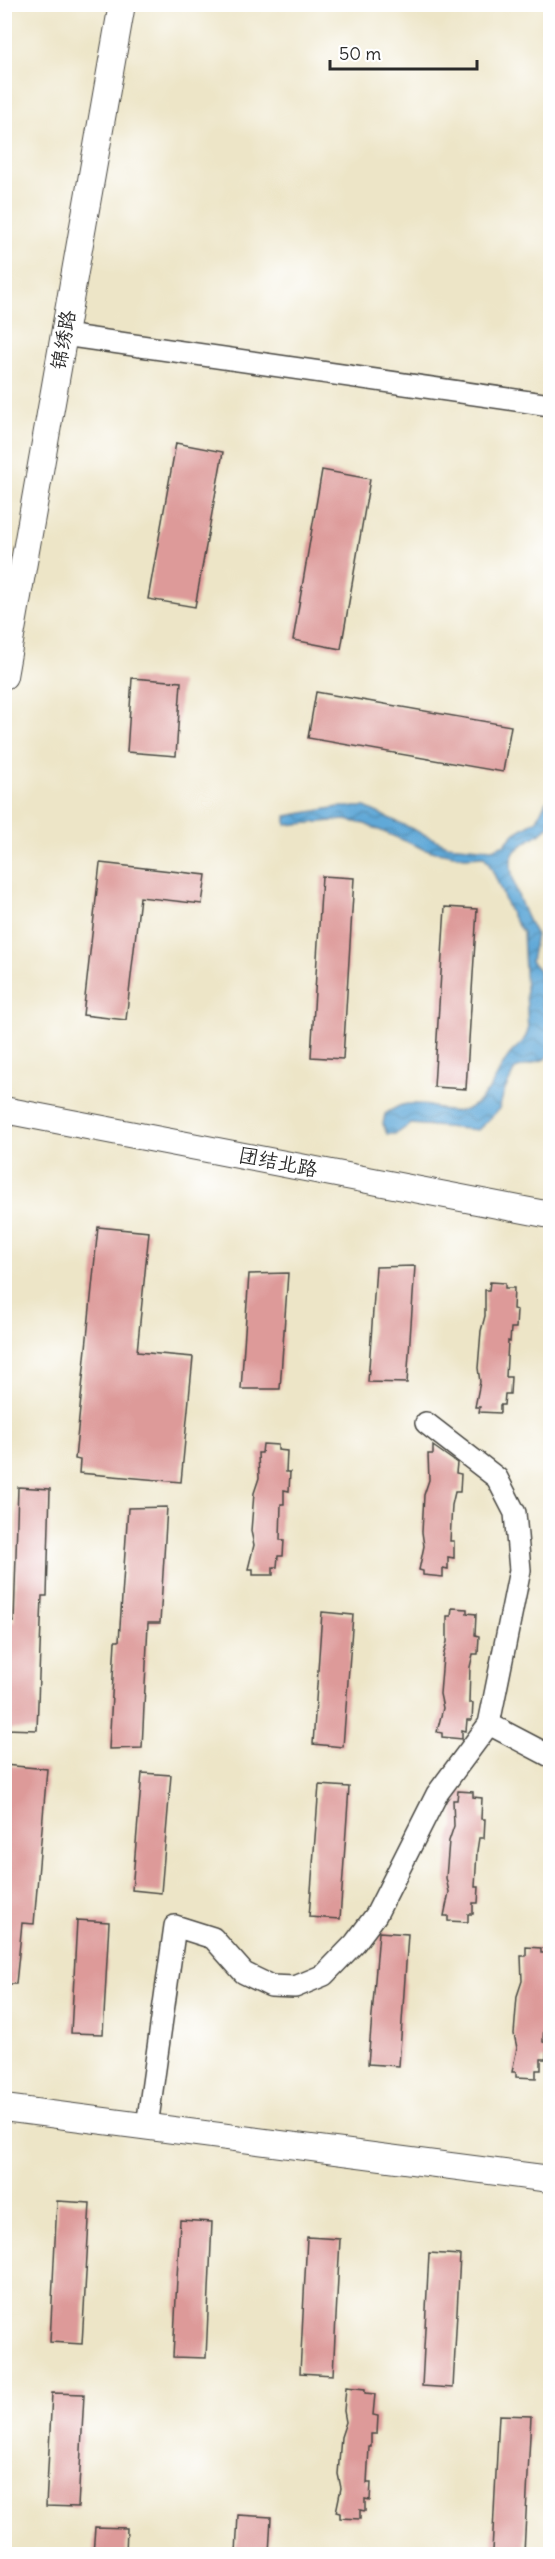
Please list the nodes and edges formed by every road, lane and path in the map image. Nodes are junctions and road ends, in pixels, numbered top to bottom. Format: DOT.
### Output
graph roads {
  1 [pos="122,4"];
  2 [pos="64,335"];
  3 [pos="550,405"];
  4 [pos="4,676"];
  5 [pos="4,1110"];
  6 [pos="550,1215"];
  7 [pos="426,1423"];
  8 [pos="489,1724"];
  9 [pos="550,1756"];
  10 [pos="4,2108"];
  11 [pos="147,2126"];
  12 [pos="550,2179"];
  1 -- 2 [label="street, 锦绣路"];
  2 -- 3 [label="street"];
  2 -- 4 [label="street, 锦绣路"];
  5 -- 6 [label="street, 团结北路"];
  7 -- 8 [label="street"];
  8 -- 9 [label="street"];
  8 -- 11 [label="street"];
  10 -- 11 [label="street"];
  11 -- 12 [label="street"];
}
